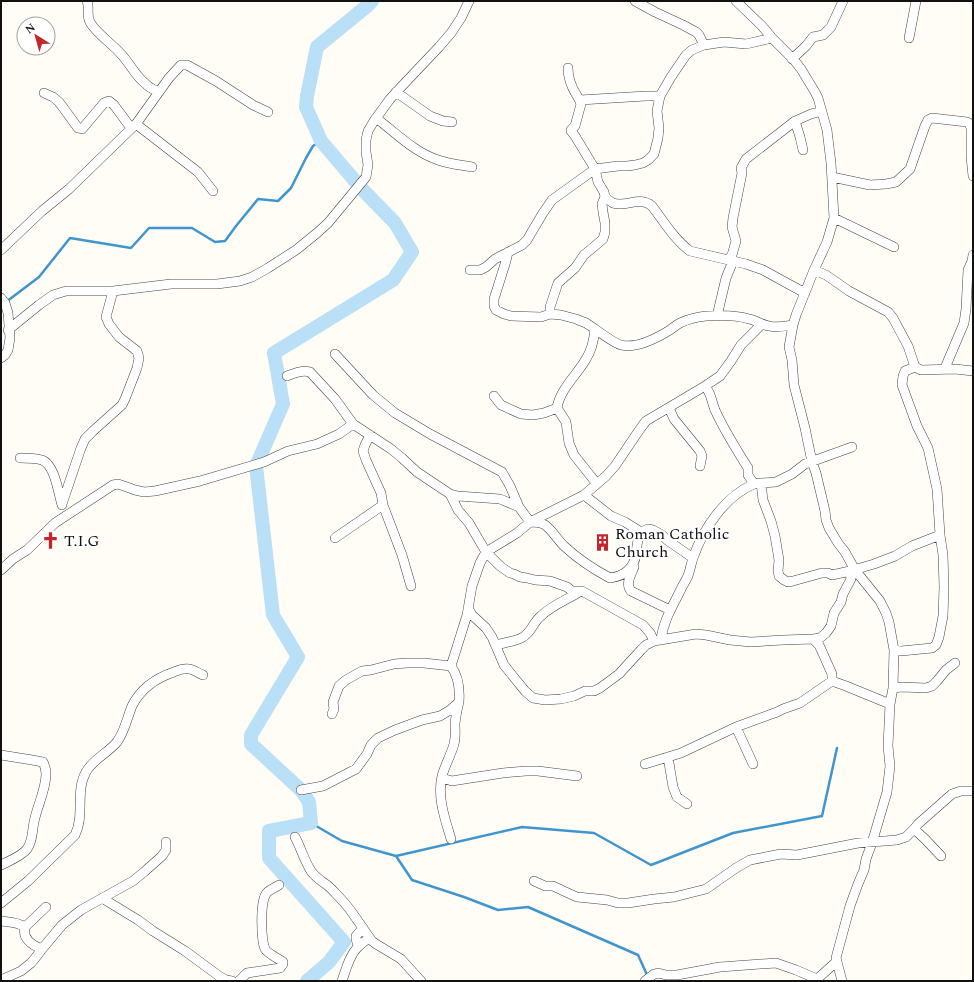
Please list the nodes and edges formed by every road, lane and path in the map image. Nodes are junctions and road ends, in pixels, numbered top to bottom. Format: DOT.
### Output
graph roads {
  1 [pos="87,1"];
  2 [pos="469,1"];
  3 [pos="635,1"];
  4 [pos="736,1"];
  5 [pos="843,1"];
  6 [pos="916,1"];
  7 [pos="772,38"];
  8 [pos="909,38"];
  9 [pos="704,45"];
  10 [pos="792,59"];
  11 [pos="568,68"];
  12 [pos="159,92"];
  13 [pos="396,92"];
  14 [pos="44,93"];
  15 [pos="660,96"];
  16 [pos="580,100"];
  17 [pos="822,111"];
  18 [pos="268,112"];
  19 [pos="376,118"];
  20 [pos="795,121"];
  21 [pos="452,122"];
  22 [pos="133,126"];
  23 [pos="803,150"];
  24 [pos="472,167"];
  25 [pos="595,169"];
  26 [pos="973,176"];
  27 [pos="832,177"];
  28 [pos="213,191"];
  29 [pos="605,197"];
  30 [pos="834,218"];
  31 [pos="894,247"];
  32 [pos="1,250"];
  33 [pos="508,252"];
  34 [pos="973,259"];
  35 [pos="731,260"];
  36 [pos="470,270"];
  37 [pos="814,270"];
  38 [pos="113,291"];
  39 [pos="804,294"];
  40 [pos="1,298"];
  41 [pos="550,314"];
  42 [pos="717,316"];
  43 [pos="762,324"];
  44 [pos="793,325"];
  45 [pos="595,329"];
  46 [pos="8,330"];
  47 [pos="335,354"];
  48 [pos="1,358"];
  49 [pos="915,367"];
  50 [pos="945,368"];
  51 [pos="973,371"];
  52 [pos="287,376"];
  53 [pos="705,386"];
  54 [pos="494,396"];
  55 [pos="557,408"];
  56 [pos="669,408"];
  57 [pos="353,424"];
  58 [pos="370,435"];
  59 [pos="852,447"];
  60 [pos="20,458"];
  61 [pos="812,462"];
  62 [pos="700,466"];
  63 [pos="758,483"];
  64 [pos="597,484"];
  65 [pos="450,494"];
  66 [pos="584,495"];
  67 [pos="62,504"];
  68 [pos="383,505"];
  69 [pos="519,507"];
  70 [pos="66,516"];
  71 [pos="530,522"];
  72 [pos="641,532"];
  73 [pos="940,535"];
  74 [pos="336,538"];
  75 [pos="486,552"];
  76 [pos="693,558"];
  77 [pos="633,563"];
  78 [pos="1,570"];
  79 [pos="852,571"];
  80 [pos="411,586"];
  81 [pos="582,591"];
  82 [pos="468,608"];
  83 [pos="670,610"];
  84 [pos="813,639"];
  85 [pos="657,641"];
  86 [pos="496,645"];
  87 [pos="894,650"];
  88 [pos="955,663"];
  89 [pos="451,666"];
  90 [pos="202,675"];
  91 [pos="832,682"];
  92 [pos="893,688"];
  93 [pos="459,702"];
  94 [pos="890,704"];
  95 [pos="332,714"];
  96 [pos="736,727"];
  97 [pos="1,755"];
  98 [pos="668,757"];
  99 [pos="645,764"];
  100 [pos="753,764"];
  101 [pos="577,776"];
  102 [pos="442,778"];
  103 [pos="301,790"];
  104 [pos="973,791"];
  105 [pos="687,804"];
  106 [pos="914,829"];
  107 [pos="295,837"];
  108 [pos="451,839"];
  109 [pos="166,842"];
  110 [pos="872,842"];
  111 [pos="941,856"];
  112 [pos="1,865"];
  113 [pos="534,881"];
  114 [pos="279,885"];
  115 [pos="102,898"];
  116 [pos="1,903"];
  117 [pos="46,907"];
  118 [pos="1,921"];
  119 [pos="25,927"];
  120 [pos="363,928"];
  121 [pos="370,938"];
  122 [pos="358,946"];
  123 [pos="42,949"];
  124 [pos="836,962"];
  125 [pos="1,980"];
  126 [pos="816,980"];
  127 [pos="232,981"];
  128 [pos="239,981"];
  129 [pos="342,981"];
  130 [pos="421,981"];
  131 [pos="645,981"];
  132 [pos="842,981"];
  1 -- 12 [label="street"];
  2 -- 13 [label="street"];
  3 -- 9 [label="street"];
  4 -- 7 [label="street"];
  5 -- 10 [label="street"];
  6 -- 8 [label="street"];
  7 -- 9 [label="street"];
  7 -- 10 [label="street"];
  9 -- 15 [label="street"];
  10 -- 17 [label="street"];
  11 -- 16 [label="street"];
  12 -- 18 [label="street"];
  12 -- 22 [label="street"];
  13 -- 19 [label="street"];
  13 -- 21 [label="street"];
  14 -- 22 [label="street"];
  15 -- 16 [label="street"];
  15 -- 25 [label="street"];
  16 -- 25 [label="street"];
  17 -- 20 [label="street"];
  17 -- 27 [label="street"];
  19 -- 24 [label="street"];
  19 -- 38 [label="street"];
  20 -- 23 [label="street"];
  20 -- 35 [label="street"];
  22 -- 28 [label="street"];
  22 -- 32 [label="street"];
  25 -- 29 [label="street"];
  25 -- 33 [label="street"];
  26 -- 27 [label="street"];
  27 -- 30 [label="street"];
  29 -- 35 [label="street"];
  29 -- 41 [label="street"];
  30 -- 31 [label="street"];
  30 -- 37 [label="street"];
  33 -- 36 [label="street"];
  33 -- 41 [label="street"];
  34 -- 50 [label="street"];
  35 -- 39 [label="street"];
  35 -- 42 [label="street"];
  37 -- 39 [label="street"];
  37 -- 49 [label="street"];
  38 -- 46 [label="street"];
  38 -- 67 [label="street"];
  39 -- 44 [label="street"];
  40 -- 46 [label="street"];
  41 -- 45 [label="street"];
  42 -- 43 [label="street"];
  42 -- 45 [label="street"];
  43 -- 44 [label="street"];
  43 -- 53 [label="street"];
  44 -- 61 [label="street"];
  45 -- 55 [label="street"];
  46 -- 48 [label="street"];
  47 -- 69 [label="street"];
  49 -- 50 [label="street"];
  49 -- 73 [label="street"];
  50 -- 51 [label="street"];
  52 -- 57 [label="street"];
  53 -- 56 [label="street"];
  53 -- 63 [label="street"];
  54 -- 55 [label="street"];
  55 -- 64 [label="street"];
  56 -- 62 [label="street"];
  56 -- 64 [label="street"];
  57 -- 58 [label="street"];
  57 -- 70 [label="street"];
  58 -- 65 [label="street"];
  58 -- 68 [label="street"];
  59 -- 61 [label="street"];
  60 -- 67 [label="street"];
  61 -- 63 [label="street"];
  61 -- 79 [label="street"];
  63 -- 76 [label="street"];
  63 -- 79 [label="street"];
  64 -- 66 [label="street"];
  65 -- 69 [label="street"];
  65 -- 75 [label="street"];
  66 -- 71 [label="street"];
  66 -- 72 [label="street"];
  67 -- 70 [label="street"];
  68 -- 74 [label="street"];
  68 -- 80 [label="street"];
  69 -- 71 [label="street"];
  70 -- 78 [label="street"];
  71 -- 75 [label="street"];
  71 -- 77 [label="street"];
  72 -- 76 [label="street"];
  72 -- 77 [label="street"];
  73 -- 79 [label="street"];
  73 -- 87 [label="street"];
  75 -- 81 [label="street"];
  75 -- 82 [label="street"];
  76 -- 83 [label="street"];
  77 -- 83 [label="street"];
  79 -- 84 [label="street"];
  79 -- 87 [label="street"];
  81 -- 85 [label="street"];
  81 -- 86 [label="street"];
  82 -- 86 [label="street"];
  82 -- 89 [label="street"];
  83 -- 85 [label="street"];
  84 -- 85 [label="street"];
  84 -- 91 [label="street"];
  85 -- 86 [label="street"];
  87 -- 92 [label="street"];
  88 -- 92 [label="street"];
  89 -- 93 [label="street"];
  89 -- 95 [label="street"];
  90 -- 116 [label="street"];
  91 -- 94 [label="street"];
  91 -- 96 [label="street"];
  92 -- 94 [label="street"];
  93 -- 102 [label="street"];
  93 -- 103 [label="street"];
  94 -- 110 [label="street"];
  96 -- 98 [label="street"];
  96 -- 100 [label="street"];
  97 -- 112 [label="street"];
  98 -- 99 [label="street"];
  98 -- 105 [label="street"];
  101 -- 102 [label="street"];
  102 -- 108 [label="street"];
  104 -- 106 [label="street"];
  106 -- 110 [label="street"];
  106 -- 111 [label="street"];
  107 -- 120 [label="street"];
  109 -- 115 [label="street"];
  110 -- 113 [label="street"];
  110 -- 124 [label="street"];
  114 -- 128 [label="street"];
  115 -- 123 [label="street"];
  115 -- 127 [label="street"];
  117 -- 119 [label="street"];
  118 -- 119 [label="street"];
  119 -- 123 [label="street"];
  120 -- 121 [label="street"];
  120 -- 122 [label="street"];
  121 -- 122 [label="street"];
  121 -- 130 [label="street"];
  122 -- 129 [label="street"];
  123 -- 125 [label="street"];
  124 -- 126 [label="street"];
  124 -- 132 [label="street"];
  126 -- 131 [label="street"];
}
